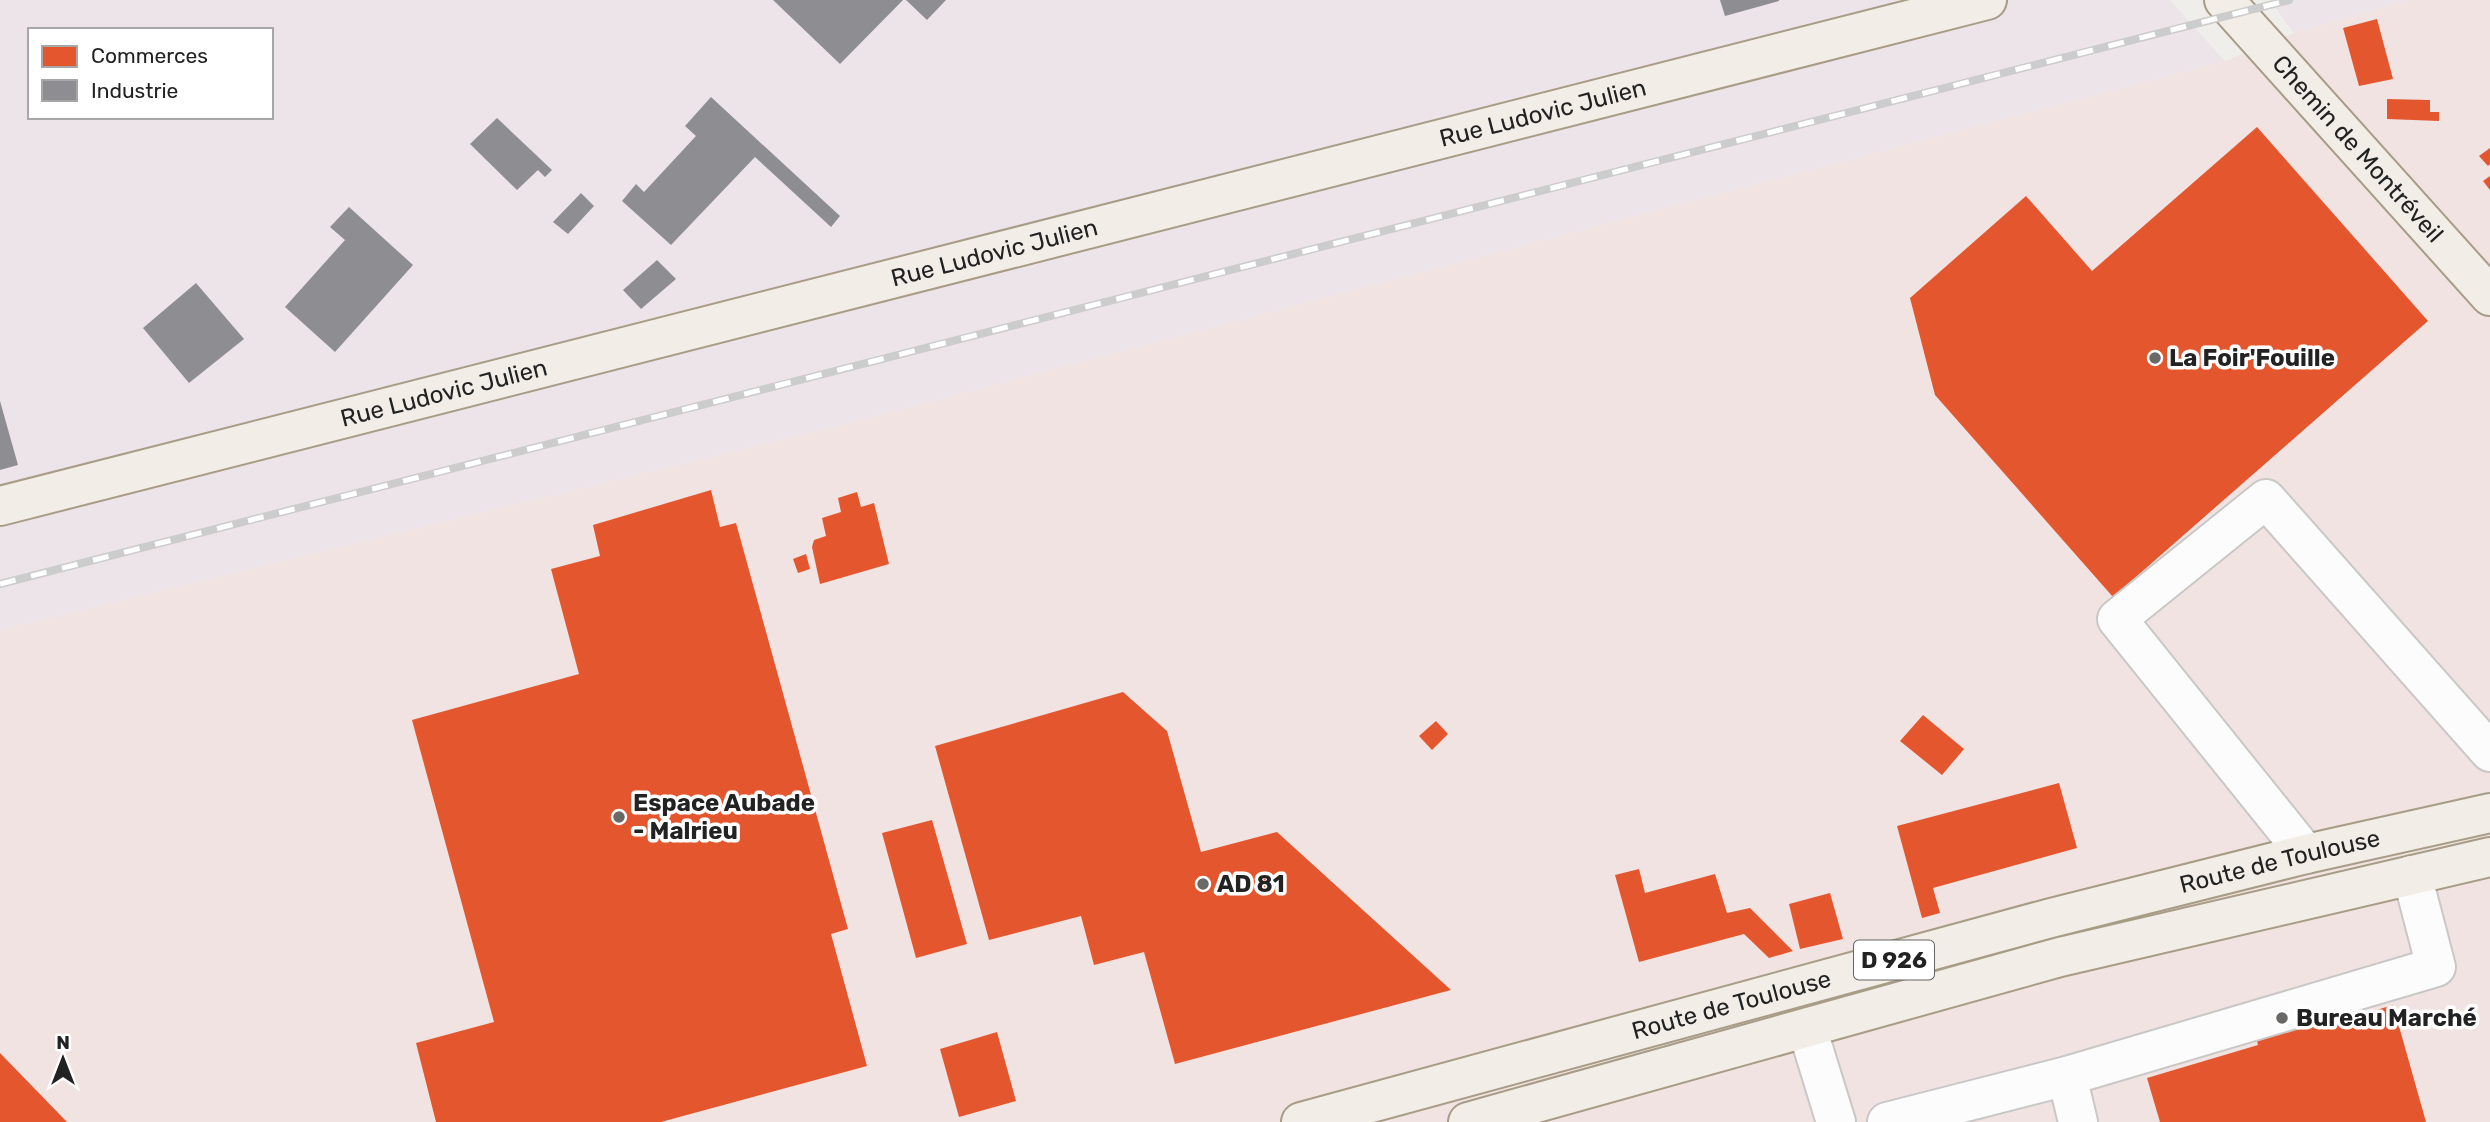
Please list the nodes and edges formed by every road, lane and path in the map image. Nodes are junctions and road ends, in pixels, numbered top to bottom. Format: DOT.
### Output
graph roads {
  1 [pos="1987,0"];
  2 [pos="2224,0"];
  3 [pos="2490,296"];
  4 [pos="0,506"];
  5 [pos="2490,752"];
  6 [pos="2490,813"];
  7 [pos="2306,855"];
  8 [pos="2490,857"];
  9 [pos="2412,875"];
  10 [pos="1807,1028"];
  11 [pos="2067,1076"];
  12 [pos="1301,1122"];
  13 [pos="1468,1122"];
  14 [pos="1836,1122"];
  15 [pos="1887,1122"];
  16 [pos="2078,1122"];
  1 -- 4 [label="main road, Rue Ludovic Julien"];
  2 -- 3 [label="main road, Chemin de Montréveil"];
  5 -- 7 [label="lane"];
  6 -- 7 [label="main road, Route de Toulouse / D 926"];
  7 -- 12 [label="main road, Route de Toulouse / D 926"];
  8 -- 9 [label="main road, D 926"];
  9 -- 10 [label="main road, D 926"];
  9 -- 11 [label="lane"];
  10 -- 13 [label="main road, D 926"];
  10 -- 14 [label="lane"];
  11 -- 15 [label="lane"];
  11 -- 16 [label="lane"];
}
